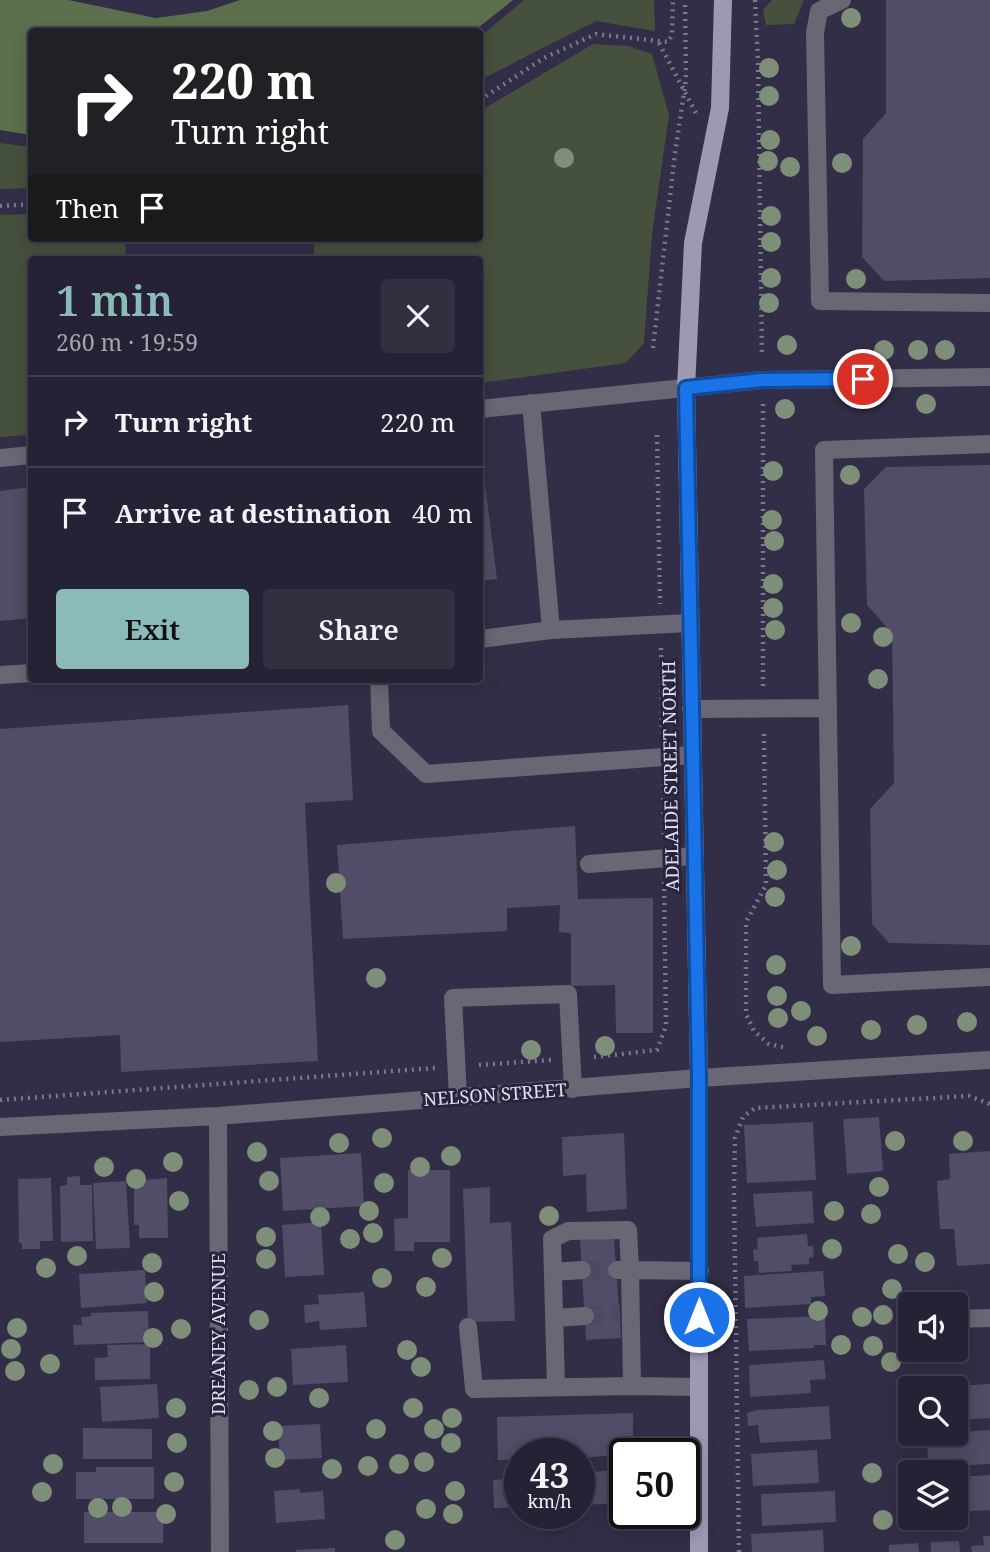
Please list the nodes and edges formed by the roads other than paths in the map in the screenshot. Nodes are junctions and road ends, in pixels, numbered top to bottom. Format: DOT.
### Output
graph roads {
  1 [pos="842,0"];
  2 [pos="723,1"];
  3 [pos="990,303"];
  4 [pos="990,377"];
  5 [pos="686,388"];
  6 [pos="531,403"];
  7 [pos="483,409"];
  8 [pos="990,444"];
  9 [pos="28,455"];
  10 [pos="0,458"];
  11 [pos="689,623"];
  12 [pos="551,630"];
  13 [pos="483,639"];
  14 [pos="28,673"];
  15 [pos="0,675"];
  16 [pos="379,683"];
  17 [pos="828,708"];
  18 [pos="691,709"];
  19 [pos="692,755"];
  20 [pos="694,856"];
  21 [pos="589,864"];
  22 [pos="990,976"];
  23 [pos="990,1060"];
  24 [pos="699,1078"];
  25 [pos="573,1089"];
  26 [pos="458,1097"];
  27 [pos="218,1116"];
  28 [pos="0,1127"];
  29 [pos="582,1270"];
  30 [pos="623,1270"];
  31 [pos="700,1271"];
  32 [pos="553,1272"];
  33 [pos="585,1316"];
  34 [pos="554,1318"];
  35 [pos="990,1318"];
  36 [pos="968,1319"];
  37 [pos="468,1327"];
  38 [pos="556,1385"];
  39 [pos="632,1386"];
  40 [pos="699,1387"];
  41 [pos="220,1552"];
  42 [pos="699,1552"];
  1 -- 3 [label="street"];
  2 -- 5 [label="main road, ADELAIDE STREET NORTH"];
  4 -- 5 [label="street"];
  5 -- 6 [label="street"];
  5 -- 11 [label="main road, ADELAIDE STREET NORTH"];
  6 -- 7 [label="street"];
  6 -- 12 [label="street"];
  8 -- 17 [label="street"];
  9 -- 10 [label="street"];
  11 -- 12 [label="street"];
  11 -- 18 [label="main road, ADELAIDE STREET NORTH"];
  12 -- 13 [label="street"];
  14 -- 15 [label="street"];
  16 -- 19 [label="street"];
  17 -- 18 [label="street"];
  17 -- 22 [label="street"];
  18 -- 19 [label="main road, ADELAIDE STREET NORTH"];
  19 -- 20 [label="main road, ADELAIDE STREET NORTH"];
  20 -- 21 [label="street"];
  20 -- 24 [label="main road, ADELAIDE STREET NORTH"];
  23 -- 24 [label="street, NELSON STREET"];
  24 -- 25 [label="street, NELSON STREET"];
  24 -- 31 [label="main road, ADELAIDE STREET NORTH"];
  25 -- 26 [label="street, NELSON STREET"];
  25 -- 26 [label="street"];
  26 -- 27 [label="street, NELSON STREET"];
  27 -- 28 [label="street, NELSON STREET"];
  27 -- 41 [label="street, DREANEY AVENUE"];
  29 -- 32 [label="street"];
  30 -- 31 [label="street"];
  30 -- 32 [label="street"];
  30 -- 39 [label="street"];
  31 -- 40 [label="main road, ADELAIDE STREET NORTH"];
  32 -- 34 [label="street"];
  33 -- 34 [label="street"];
  34 -- 38 [label="street"];
  35 -- 36 [label="street"];
  37 -- 38 [label="street"];
  38 -- 39 [label="street"];
  39 -- 40 [label="street"];
  40 -- 42 [label="main road, ADELAIDE STREET NORTH"];
}
